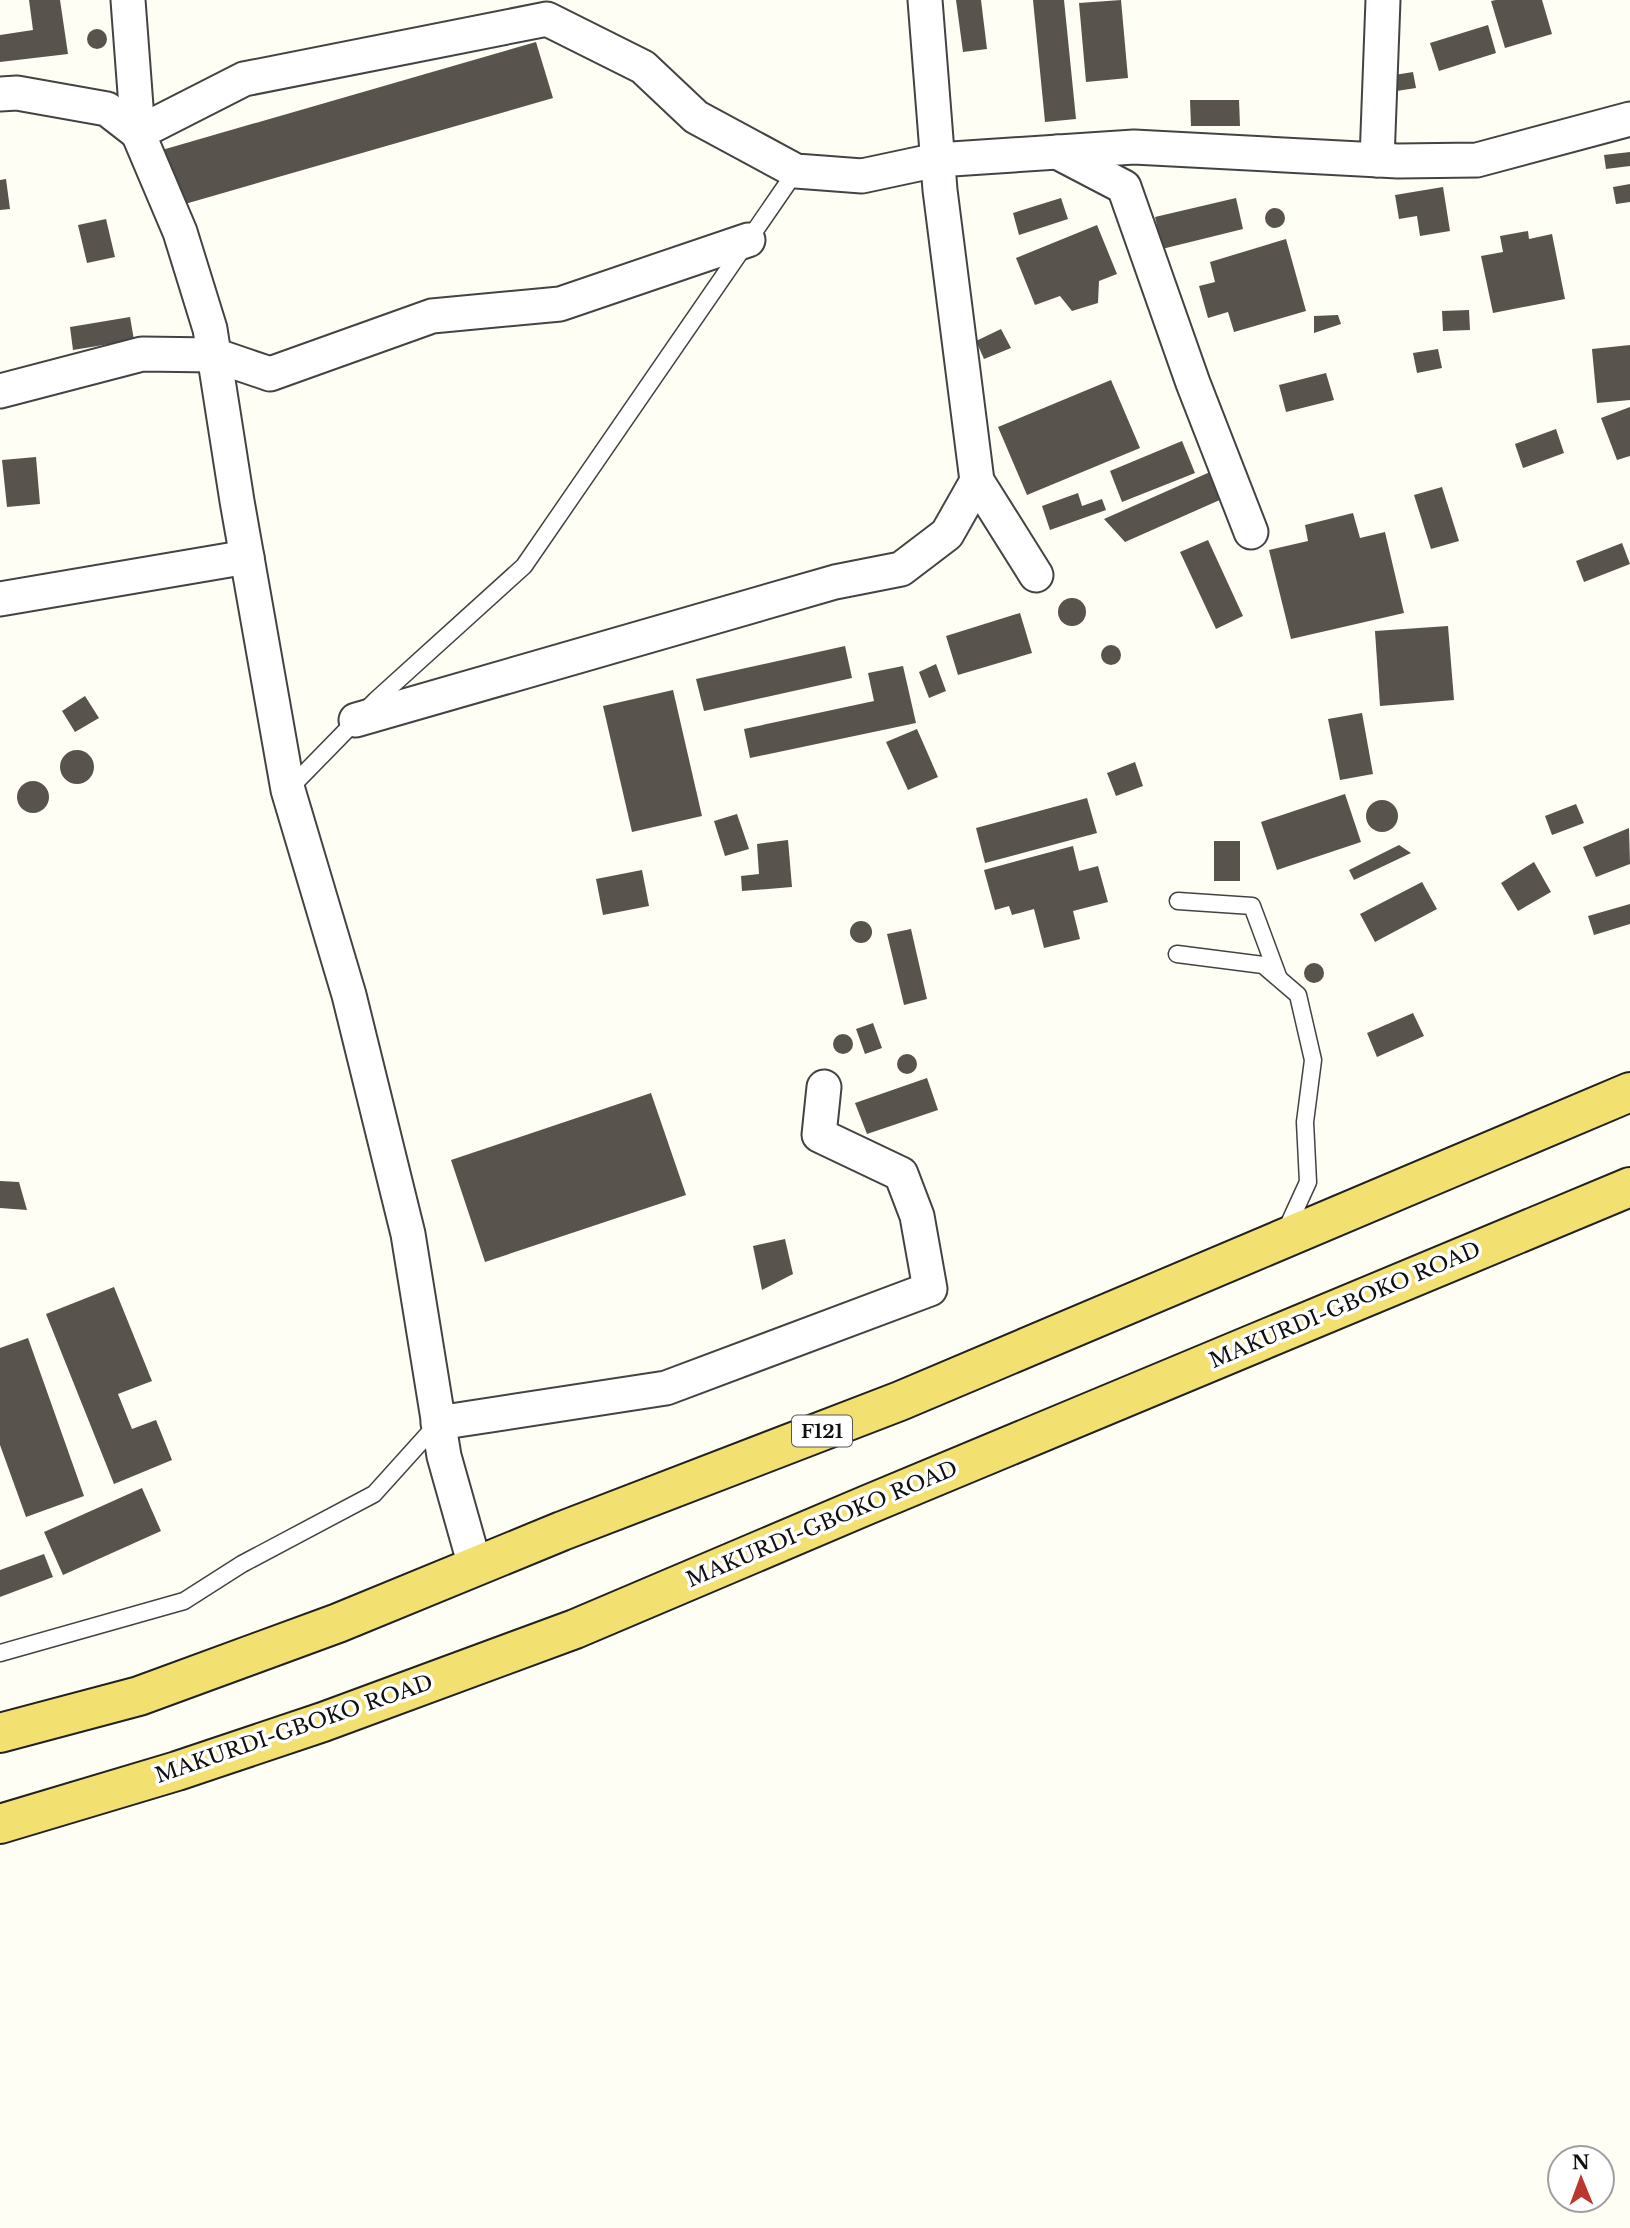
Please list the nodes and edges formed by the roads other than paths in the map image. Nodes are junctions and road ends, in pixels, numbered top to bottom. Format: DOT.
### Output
graph roads {
  1 [pos="128,0"];
  2 [pos="925,0"];
  3 [pos="1383,0"];
  4 [pos="0,94"];
  5 [pos="1630,119"];
  6 [pos="138,133"];
  7 [pos="1057,152"];
  8 [pos="937,160"];
  9 [pos="1377,160"];
  10 [pos="796,171"];
  11 [pos="748,240"];
  12 [pos="214,355"];
  13 [pos="0,391"];
  14 [pos="976,481"];
  15 [pos="1251,532"];
  16 [pos="247,558"];
  17 [pos="1037,575"];
  18 [pos="0,599"];
  19 [pos="356,720"];
  20 [pos="288,790"];
  21 [pos="1178,901"];
  22 [pos="1177,954"];
  23 [pos="1279,979"];
  24 [pos="824,1087"];
  25 [pos="1630,1092"];
  26 [pos="1630,1186"];
  27 [pos="1283,1238"];
  28 [pos="438,1423"];
  29 [pos="475,1566"];
  30 [pos="0,1653"];
  31 [pos="0,1733"];
  32 [pos="0,1824"];
  1 -- 6 [label="street"];
  2 -- 8 [label="street"];
  3 -- 9 [label="street"];
  4 -- 6 [label="street"];
  5 -- 9 [label="street"];
  6 -- 10 [label="street"];
  6 -- 12 [label="street"];
  7 -- 8 [label="street"];
  7 -- 9 [label="street"];
  7 -- 15 [label="street"];
  8 -- 10 [label="street"];
  8 -- 14 [label="street"];
  10 -- 11 [label="lane"];
  11 -- 12 [label="street"];
  11 -- 19 [label="lane"];
  12 -- 13 [label="street"];
  12 -- 16 [label="street"];
  14 -- 17 [label="street"];
  14 -- 19 [label="street"];
  16 -- 18 [label="street"];
  16 -- 20 [label="street"];
  19 -- 20 [label="lane"];
  20 -- 28 [label="street"];
  21 -- 23 [label="lane"];
  22 -- 23 [label="lane"];
  23 -- 27 [label="lane"];
  24 -- 28 [label="street"];
  25 -- 27 [label="main road, F121"];
  26 -- 32 [label="main road, MAKURDI-GBOKO ROAD"];
  27 -- 29 [label="main road, F121"];
  28 -- 29 [label="street"];
  28 -- 30 [label="lane"];
  29 -- 31 [label="main road, F121"];
}
